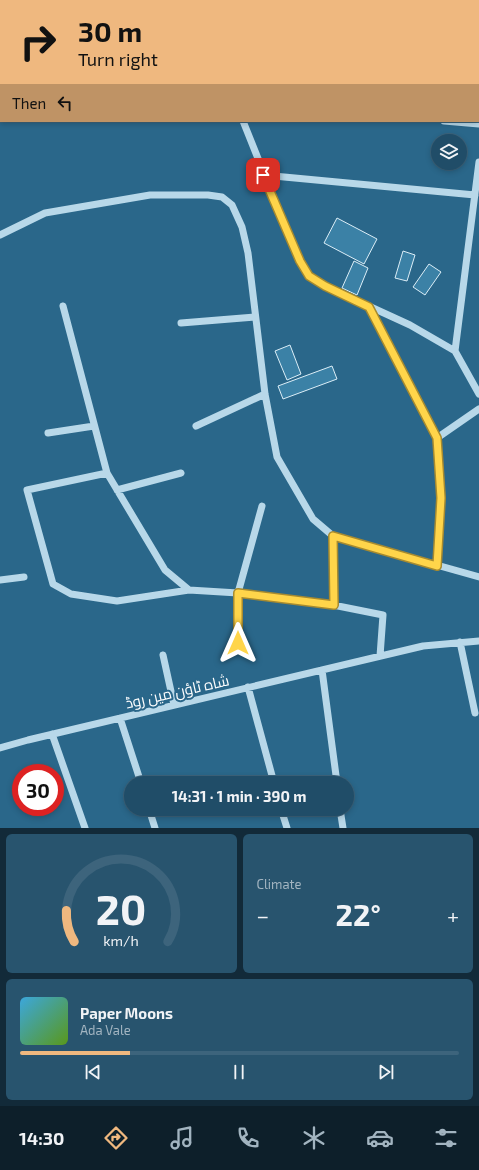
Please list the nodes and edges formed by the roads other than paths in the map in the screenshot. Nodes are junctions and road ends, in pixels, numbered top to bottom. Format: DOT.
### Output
graph roads {
  1 [pos="243,122"];
  2 [pos="456,122"];
  3 [pos="479,124"];
  4 [pos="479,162"];
  5 [pos="263,175"];
  6 [pos="475,195"];
  7 [pos="0,234"];
  8 [pos="62,306"];
  9 [pos="369,307"];
  10 [pos="256,317"];
  11 [pos="182,323"];
  12 [pos="455,351"];
  13 [pos="265,394"];
  14 [pos="479,394"];
  15 [pos="479,409"];
  16 [pos="94,426"];
  17 [pos="196,426"];
  18 [pos="48,434"];
  19 [pos="437,438"];
  20 [pos="107,473"];
  21 [pos="181,473"];
  22 [pos="117,490"];
  23 [pos="262,506"];
  24 [pos="333,536"];
  25 [pos="437,566"];
  26 [pos="24,577"];
  27 [pos="479,577"];
  28 [pos="0,580"];
  29 [pos="189,590"];
  30 [pos="238,593"];
  31 [pos="334,605"];
  32 [pos="479,640"];
  33 [pos="460,642"];
  34 [pos="238,643"];
  35 [pos="163,655"];
  36 [pos="380,656"];
  37 [pos="322,670"];
  38 [pos="248,688"];
  39 [pos="174,705"];
  40 [pos="475,713"];
  41 [pos="120,718"];
  42 [pos="52,734"];
  43 [pos="0,748"];
  44 [pos="139,776"];
  45 [pos="272,776"];
  46 [pos="336,776"];
  47 [pos="151,816"];
  48 [pos="283,816"];
  49 [pos="341,816"];
  50 [pos="85,828"];
  51 [pos="155,828"];
  52 [pos="287,828"];
  53 [pos="343,828"];
  1 -- 5 [label="street"];
  2 -- 3 [label="street"];
  4 -- 6 [label="street"];
  5 -- 6 [label="street"];
  5 -- 9 [label="street"];
  6 -- 12 [label="street"];
  7 -- 10 [label="street"];
  8 -- 16 [label="street"];
  9 -- 12 [label="street"];
  9 -- 19 [label="street"];
  10 -- 11 [label="street"];
  10 -- 13 [label="street"];
  12 -- 14 [label="street"];
  13 -- 17 [label="street"];
  13 -- 24 [label="street"];
  15 -- 19 [label="street"];
  16 -- 18 [label="street"];
  16 -- 20 [label="street"];
  19 -- 25 [label="street"];
  20 -- 22 [label="street"];
  20 -- 29 [label="street"];
  21 -- 22 [label="street"];
  22 -- 29 [label="street"];
  23 -- 30 [label="street"];
  24 -- 25 [label="street"];
  24 -- 31 [label="street"];
  25 -- 27 [label="street"];
  26 -- 28 [label="street"];
  29 -- 30 [label="street"];
  30 -- 31 [label="street"];
  30 -- 34 [label="street"];
  31 -- 36 [label="street"];
  32 -- 33 [label="street, شاہ ٹاؤن مین روڈ"];
  33 -- 36 [label="street, شاہ ٹاؤن مین روڈ"];
  33 -- 40 [label="street"];
  35 -- 39 [label="street"];
  36 -- 37 [label="street, شاہ ٹاؤن مین روڈ"];
  37 -- 38 [label="street, شاہ ٹاؤن مین روڈ"];
  37 -- 46 [label="street"];
  38 -- 39 [label="street, شاہ ٹاؤن مین روڈ"];
  38 -- 45 [label="street"];
  39 -- 41 [label="street, شاہ ٹاؤن مین روڈ"];
  41 -- 42 [label="street, شاہ ٹاؤن مین روڈ"];
  41 -- 44 [label="street"];
  42 -- 43 [label="street, شاہ ٹاؤن مین روڈ"];
  42 -- 50 [label="street"];
  47 -- 51 [label="street"];
  48 -- 52 [label="street"];
  49 -- 53 [label="street"];
}
